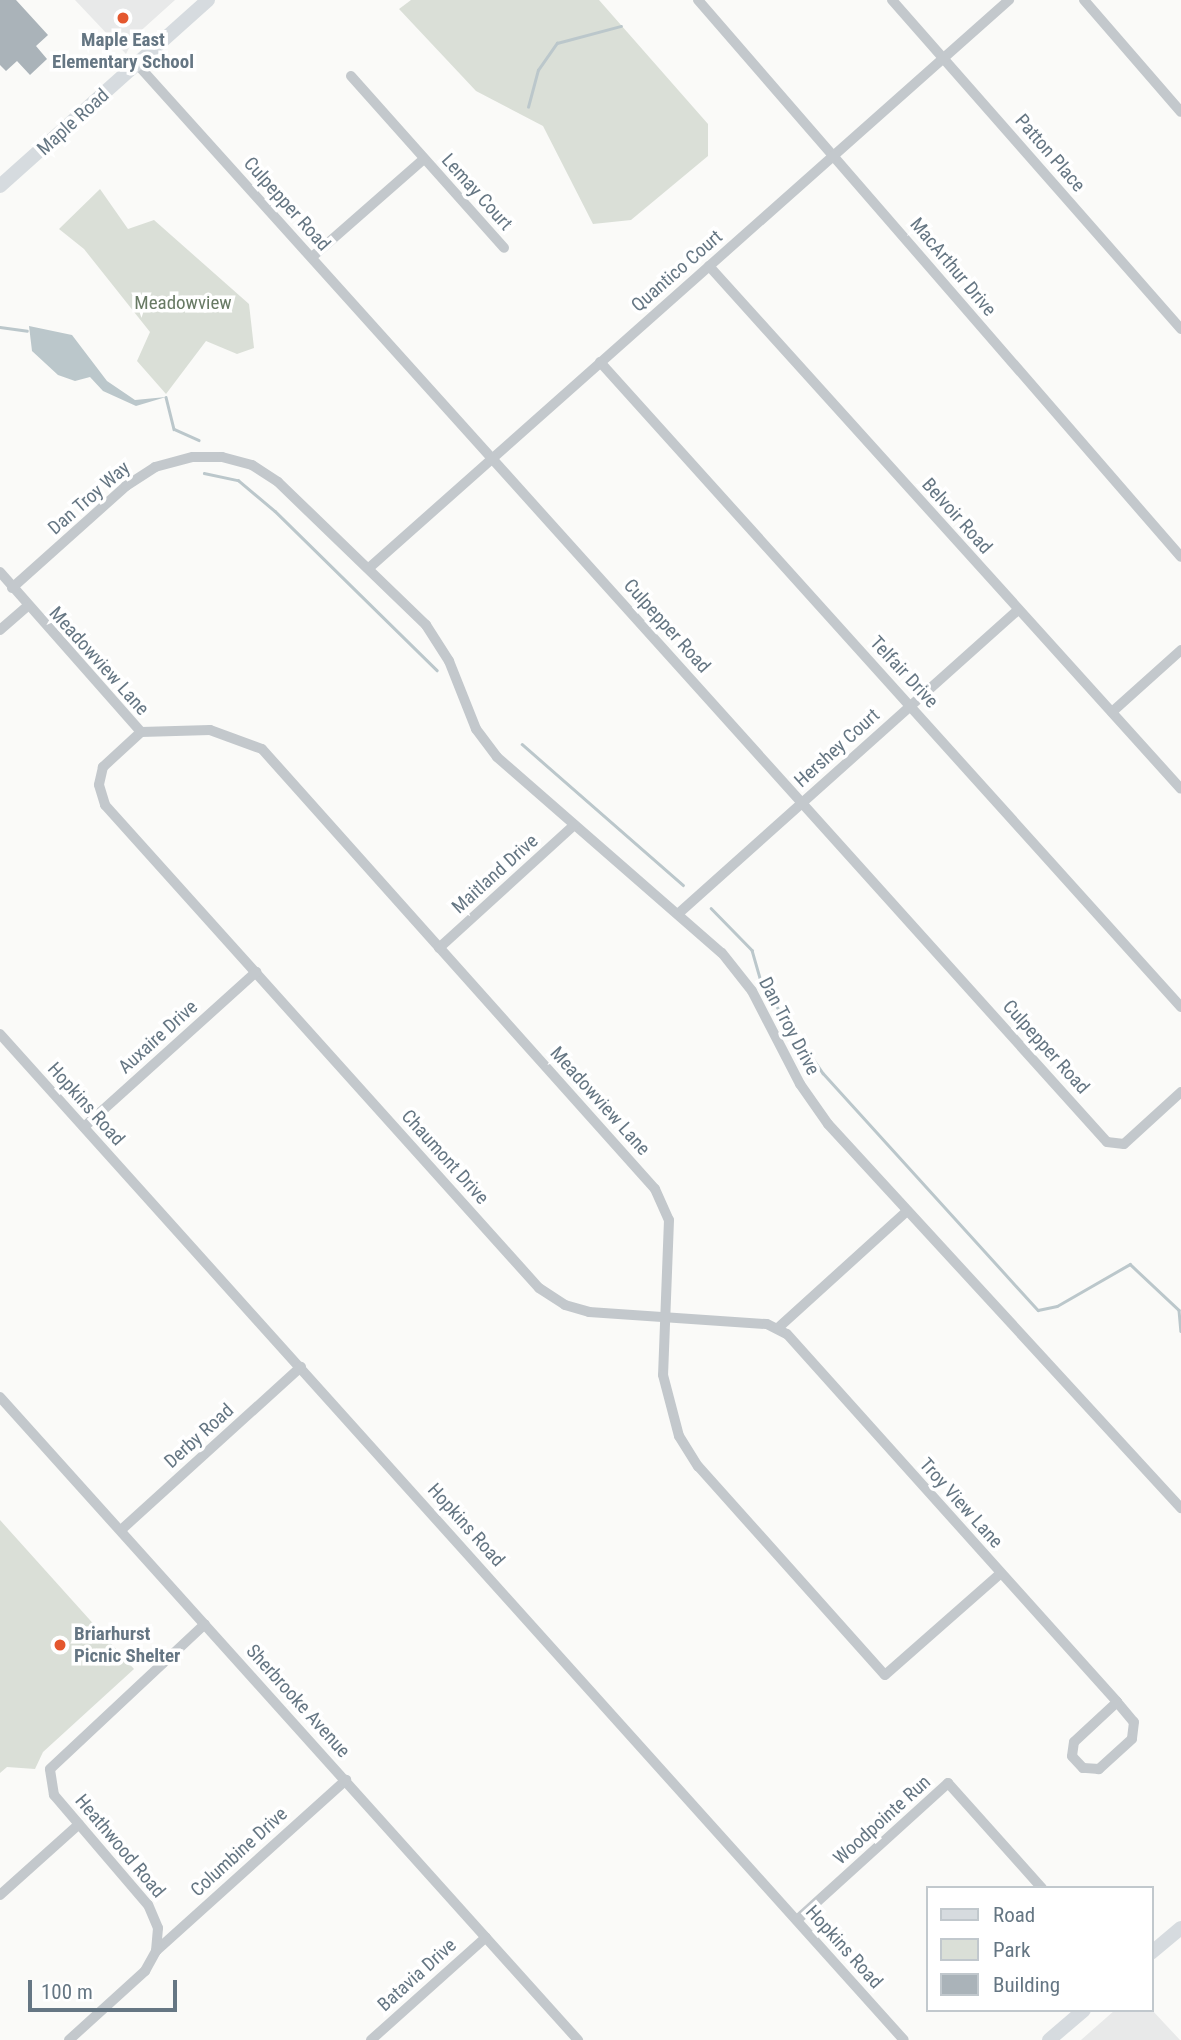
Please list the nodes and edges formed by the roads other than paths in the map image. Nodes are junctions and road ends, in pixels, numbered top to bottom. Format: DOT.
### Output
graph roads {
  1 [pos="208,0"];
  2 [pos="698,0"];
  3 [pos="892,0"];
  4 [pos="1009,0"];
  5 [pos="1084,0"];
  6 [pos="943,59"];
  7 [pos="137,64"];
  8 [pos="351,76"];
  9 [pos="1181,112"];
  10 [pos="835,155"];
  11 [pos="424,159"];
  12 [pos="0,187"];
  13 [pos="504,248"];
  14 [pos="312,257"];
  15 [pos="709,266"];
  16 [pos="1181,330"];
  17 [pos="600,362"];
  18 [pos="491,459"];
  19 [pos="1181,556"];
  20 [pos="369,568"];
  21 [pos="1,578"];
  22 [pos="12,589"];
  23 [pos="26,607"];
  24 [pos="1018,610"];
  25 [pos="0,630"];
  26 [pos="1181,650"];
  27 [pos="910,706"];
  28 [pos="1112,712"];
  29 [pos="141,732"];
  30 [pos="1181,789"];
  31 [pos="803,802"];
  32 [pos="574,825"];
  33 [pos="679,913"];
  34 [pos="439,948"];
  35 [pos="256,972"];
  36 [pos="1181,1007"];
  37 [pos="0,1034"];
  38 [pos="1181,1092"];
  39 [pos="84,1127"];
  40 [pos="907,1211"];
  41 [pos="666,1320"];
  42 [pos="778,1328"];
  43 [pos="301,1367"];
  44 [pos="0,1397"];
  45 [pos="1181,1508"];
  46 [pos="121,1530"];
  47 [pos="1001,1573"];
  48 [pos="205,1624"];
  49 [pos="1117,1702"];
  50 [pos="346,1780"];
  51 [pos="79,1824"];
  52 [pos="1040,1886"];
  53 [pos="0,1895"];
  54 [pos="797,1920"];
  55 [pos="1181,1928"];
  56 [pos="486,1937"];
  57 [pos="156,1951"];
  58 [pos="1153,1951"];
  59 [pos="1082,2012"];
  60 [pos="69,2040"];
  61 [pos="371,2040"];
  62 [pos="578,2040"];
  63 [pos="904,2040"];
  64 [pos="1049,2040"];
  1 -- 7 [label="main road, Maple Road"];
  2 -- 10 [label="street, MacArthur Drive"];
  3 -- 6 [label="street, Patton Place"];
  4 -- 6 [label="street, Quantico Court"];
  5 -- 9 [label="street"];
  6 -- 10 [label="street, Quantico Court"];
  6 -- 16 [label="street, Patton Place"];
  7 -- 12 [label="main road, Maple Road"];
  7 -- 14 [label="street, Culpepper Road"];
  8 -- 11 [label="street, Lemay Court"];
  10 -- 15 [label="street, Quantico Court"];
  10 -- 19 [label="street, MacArthur Drive"];
  11 -- 13 [label="street, Lemay Court"];
  11 -- 14 [label="street, Lemay Court"];
  14 -- 18 [label="street, Culpepper Road"];
  15 -- 17 [label="street, Quantico Court"];
  15 -- 24 [label="street, Belvoir Road"];
  17 -- 18 [label="street, Quantico Court"];
  17 -- 27 [label="street, Telfair Drive"];
  18 -- 20 [label="street, Quantico Court"];
  18 -- 31 [label="street, Culpepper Road"];
  20 -- 22 [label="street, Dan Troy Way"];
  20 -- 32 [label="street, Dan Troy Drive"];
  21 -- 22 [label="street, Meadowview Lane"];
  22 -- 23 [label="street, Meadowview Lane"];
  23 -- 25 [label="street"];
  23 -- 29 [label="street, Meadowview Lane"];
  24 -- 27 [label="street, Hershey Court"];
  24 -- 28 [label="street, Belvoir Road"];
  26 -- 28 [label="street"];
  27 -- 31 [label="street, Hershey Court"];
  27 -- 36 [label="street, Telfair Drive"];
  28 -- 30 [label="street, Belvoir Road"];
  29 -- 34 [label="street, Meadowview Lane"];
  29 -- 35 [label="street, Chaumont Drive"];
  31 -- 33 [label="street, Hershey Court"];
  31 -- 38 [label="street, Culpepper Road"];
  32 -- 33 [label="street, Dan Troy Drive"];
  32 -- 34 [label="street, Maitland Drive"];
  33 -- 40 [label="street, Dan Troy Drive"];
  34 -- 41 [label="street, Meadowview Lane"];
  35 -- 39 [label="street, Auxaire Drive"];
  35 -- 41 [label="street, Chaumont Drive"];
  37 -- 39 [label="street, Hopkins Road"];
  39 -- 43 [label="street, Hopkins Road"];
  40 -- 42 [label="street"];
  40 -- 45 [label="street, Dan Troy Drive"];
  41 -- 42 [label="street, Chaumont Drive"];
  41 -- 47 [label="street, Meadowview Lane"];
  42 -- 47 [label="street, Troy View Lane"];
  43 -- 46 [label="street, Derby Road"];
  43 -- 54 [label="street, Hopkins Road"];
  44 -- 46 [label="street, Sherbrooke Avenue"];
  46 -- 48 [label="street, Sherbrooke Avenue"];
  47 -- 49 [label="street, Troy View Lane"];
  48 -- 50 [label="street, Sherbrooke Avenue"];
  48 -- 51 [label="street, Heathwood Road"];
  49 -- 49 [label="street, Troy View Lane"];
  50 -- 56 [label="street, Sherbrooke Avenue"];
  50 -- 57 [label="street, Columbine Drive"];
  51 -- 53 [label="street"];
  51 -- 57 [label="street, Heathwood Road"];
  52 -- 54 [label="street, Woodpointe Run"];
  54 -- 63 [label="street, Hopkins Road"];
  55 -- 58 [label="main road"];
  56 -- 61 [label="street, Batavia Drive"];
  56 -- 62 [label="street, Sherbrooke Avenue"];
  57 -- 60 [label="street"];
  59 -- 64 [label="main road"];
}
